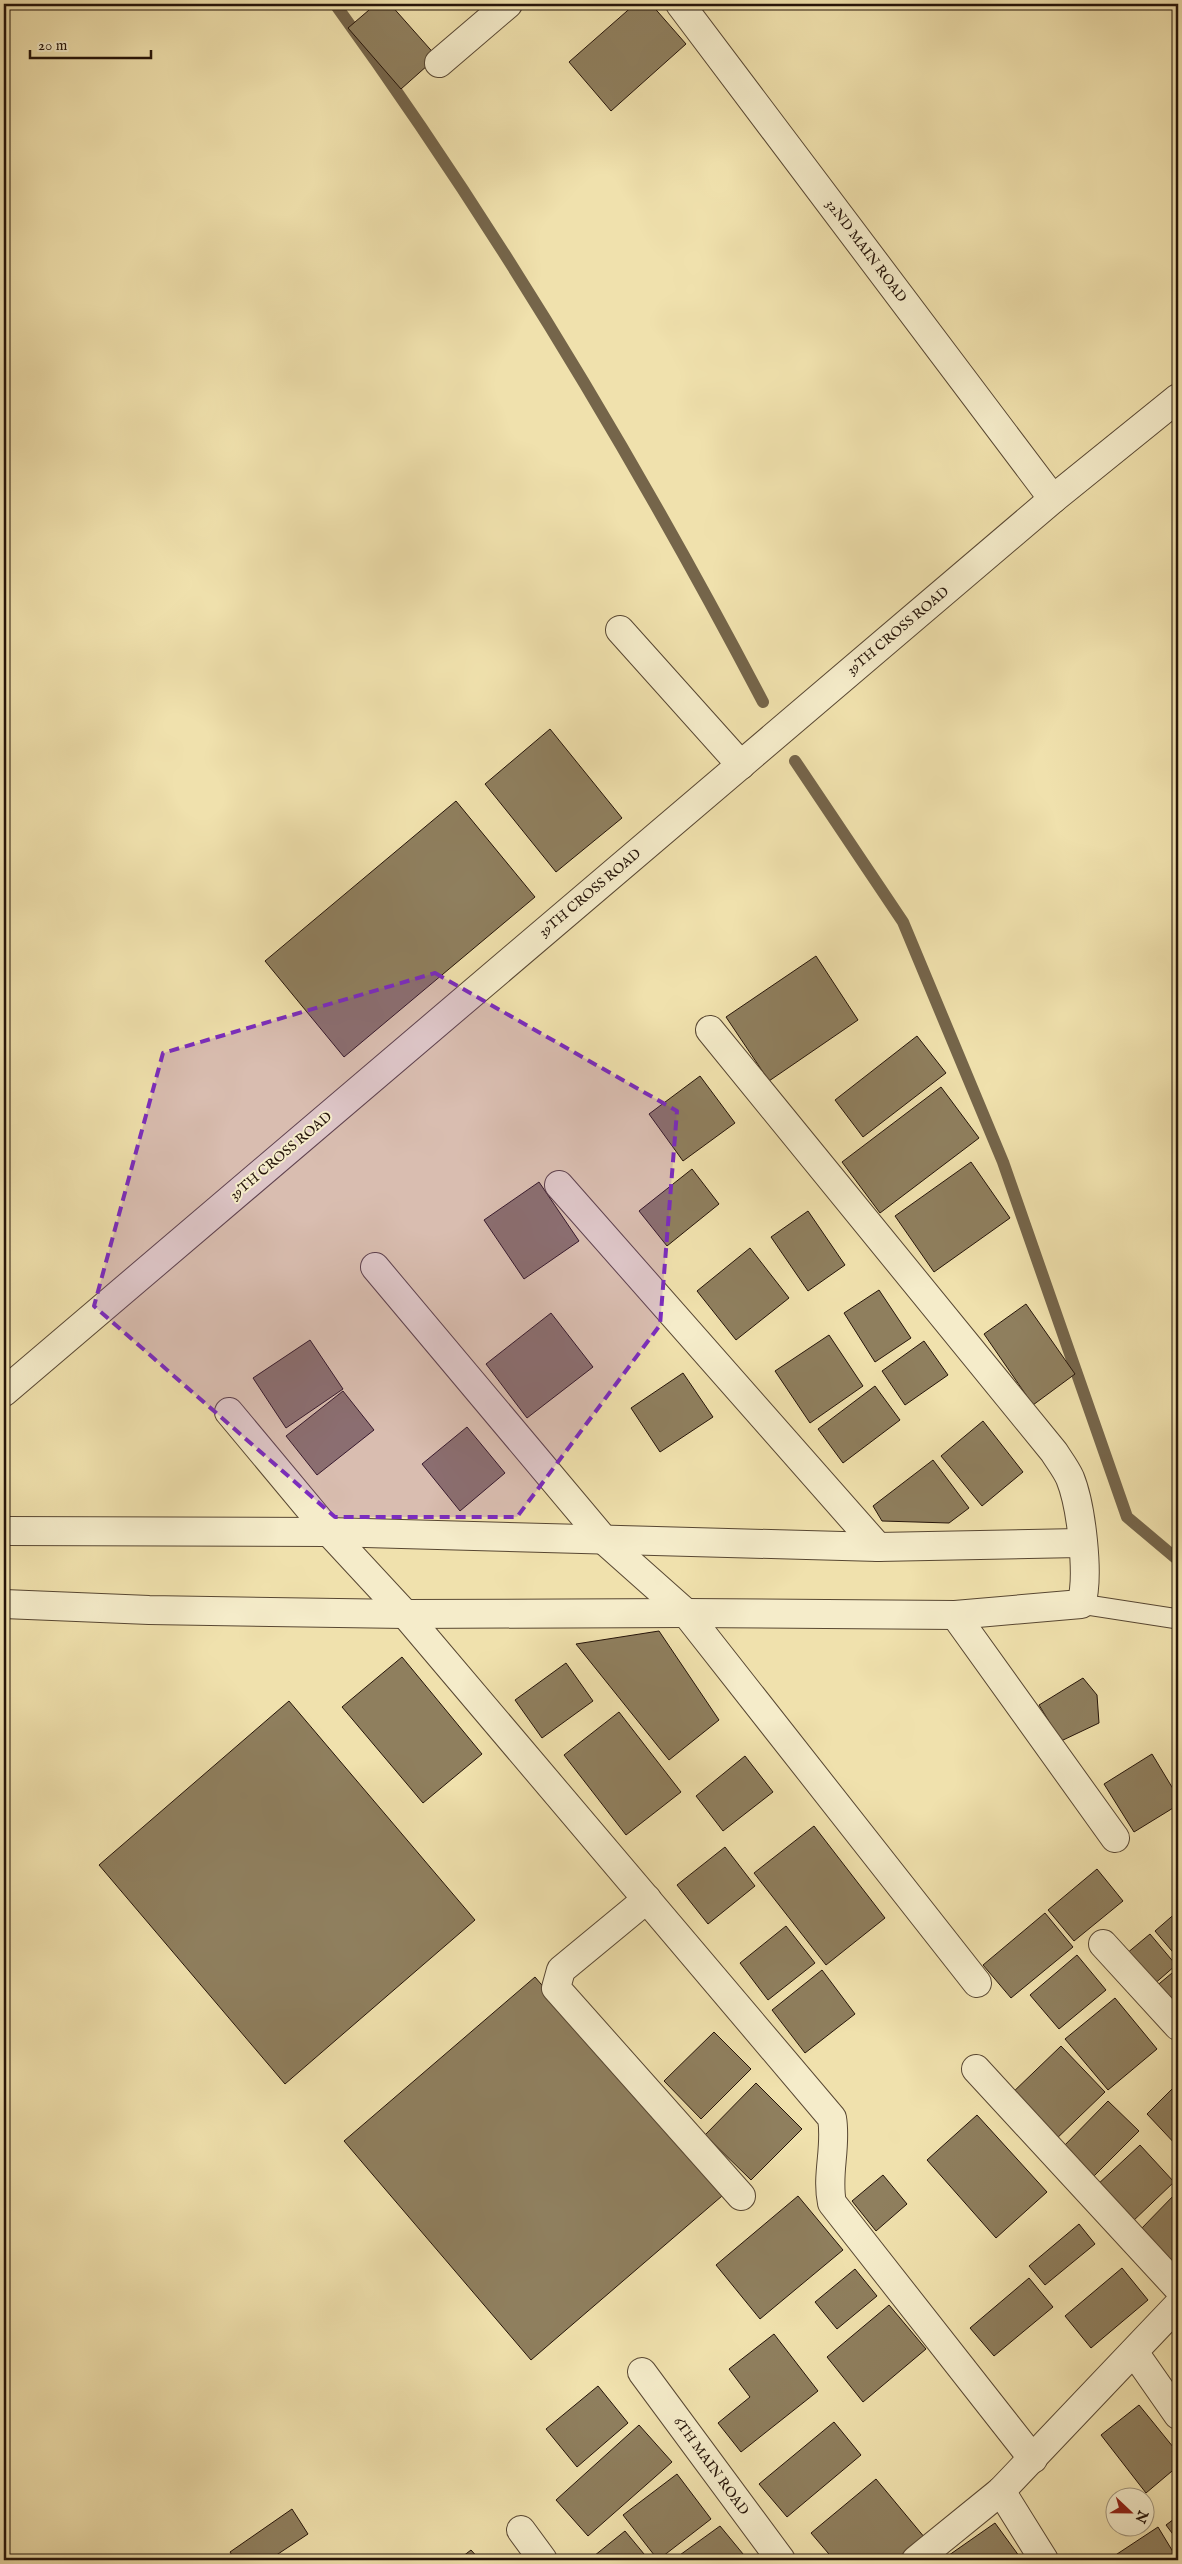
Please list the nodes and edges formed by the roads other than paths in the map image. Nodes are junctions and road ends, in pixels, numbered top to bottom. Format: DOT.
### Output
graph roads {
  1 [pos="508,4"];
  2 [pos="680,4"];
  3 [pos="439,63"];
  4 [pos="1177,399"];
  5 [pos="1053,499"];
  6 [pos="620,630"];
  7 [pos="741,765"];
  8 [pos="710,1030"];
  9 [pos="558,1185"];
  10 [pos="375,1267"];
  11 [pos="4,1392"];
  12 [pos="228,1412"];
  13 [pos="4,1531"];
  14 [pos="329,1532"];
  15 [pos="605,1541"];
  16 [pos="1083,1546"];
  17 [pos="878,1547"];
  18 [pos="4,1604"];
  19 [pos="1081,1604"];
  20 [pos="686,1613"];
  21 [pos="405,1614"];
  22 [pos="955,1615"];
  23 [pos="1178,1619"];
  24 [pos="1115,1838"];
  25 [pos="647,1899"];
  26 [pos="1103,1944"];
  27 [pos="977,1982"];
  28 [pos="1178,2026"];
  29 [pos="976,2069"];
  30 [pos="741,2196"];
  31 [pos="1178,2288"];
  32 [pos="1178,2305"];
  33 [pos="1134,2352"];
  34 [pos="642,2372"];
  35 [pos="1178,2415"];
  36 [pos="1034,2458"];
  37 [pos="1001,2492"];
  38 [pos="521,2530"];
  39 [pos="543,2560"];
  40 [pos="780,2560"];
  41 [pos="916,2560"];
  42 [pos="1044,2560"];
  1 -- 3 [label="street"];
  2 -- 5 [label="street, 32ND MAIN ROAD"];
  4 -- 5 [label="street, 39TH CROSS ROAD"];
  5 -- 7 [label="street, 39TH CROSS ROAD"];
  6 -- 7 [label="street"];
  7 -- 11 [label="street, 39TH CROSS ROAD"];
  8 -- 16 [label="street"];
  9 -- 17 [label="street"];
  10 -- 15 [label="street"];
  12 -- 14 [label="street"];
  13 -- 14 [label="street"];
  14 -- 15 [label="street"];
  14 -- 21 [label="street"];
  15 -- 17 [label="street"];
  15 -- 20 [label="street"];
  16 -- 17 [label="street"];
  16 -- 19 [label="street"];
  18 -- 21 [label="street"];
  19 -- 22 [label="street"];
  19 -- 23 [label="lane"];
  20 -- 21 [label="street"];
  20 -- 22 [label="street"];
  20 -- 27 [label="street"];
  21 -- 25 [label="street"];
  22 -- 24 [label="street"];
  25 -- 30 [label="street"];
  25 -- 36 [label="street"];
  26 -- 28 [label="street"];
  29 -- 31 [label="street"];
  32 -- 33 [label="street"];
  33 -- 35 [label="street"];
  33 -- 36 [label="street"];
  34 -- 40 [label="street, 6TH MAIN ROAD"];
  36 -- 37 [label="street"];
  37 -- 41 [label="street"];
  37 -- 42 [label="street"];
  38 -- 39 [label="street"];
}
